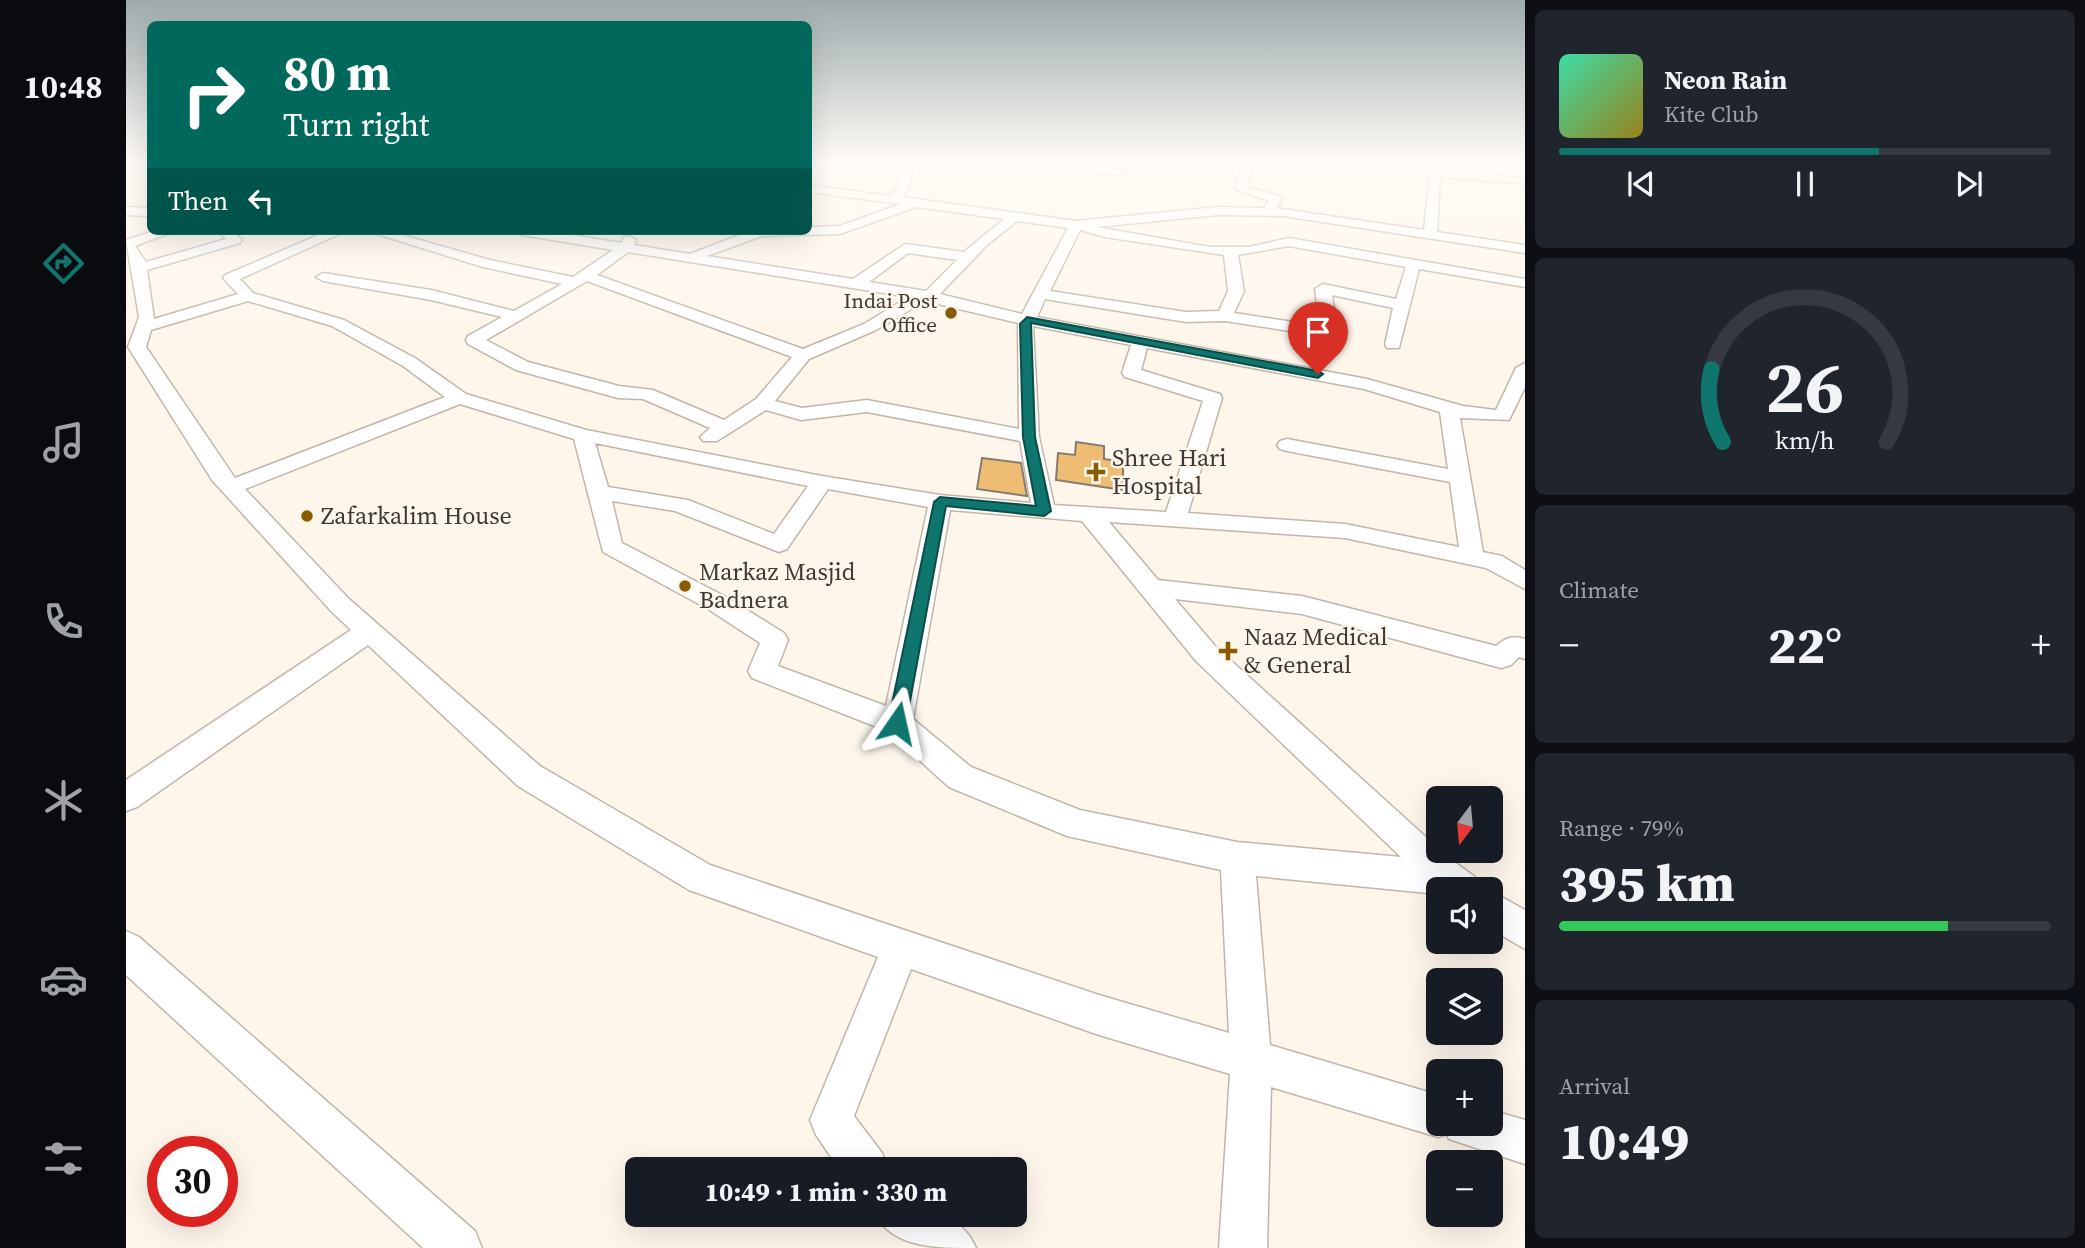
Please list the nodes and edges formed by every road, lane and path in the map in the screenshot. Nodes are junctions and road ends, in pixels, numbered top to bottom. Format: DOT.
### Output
graph roads {
  1 [pos="867,220"];
  2 [pos="1010,220"];
  3 [pos="1039,220"];
  4 [pos="1119,220"];
  5 [pos="1162,220"];
  6 [pos="1345,220"];
  7 [pos="1431,220"];
  8 [pos="1076,225"];
  9 [pos="1222,226"];
  10 [pos="812,231"];
  11 [pos="1278,231"];
  12 [pos="1430,234"];
  13 [pos="161,235"];
  14 [pos="229,235"];
  15 [pos="330,235"];
  16 [pos="388,235"];
  17 [pos="576,235"];
  18 [pos="754,235"];
  19 [pos="767,235"];
  20 [pos="629,239"];
  21 [pos="804,244"];
  22 [pos="1525,249"];
  23 [pos="1230,251"];
  24 [pos="131,252"];
  25 [pos="693,257"];
  26 [pos="967,257"];
  27 [pos="1389,258"];
  28 [pos="1414,263"];
  29 [pos="323,277"];
  30 [pos="581,279"];
  31 [pos="858,283"];
  32 [pos="1525,284"];
  33 [pos="1041,294"];
  34 [pos="248,296"];
  35 [pos="926,296"];
  36 [pos="1402,305"];
  37 [pos="516,316"];
  38 [pos="1225,316"];
  39 [pos="1027,320"];
  40 [pos="144,327"];
  41 [pos="1198,334"];
  42 [pos="1141,341"];
  43 [pos="1393,344"];
  44 [pos="803,355"];
  45 [pos="1525,368"];
  46 [pos="459,398"];
  47 [pos="763,403"];
  48 [pos="1449,409"];
  49 [pos="1502,416"];
  50 [pos="1525,424"];
  51 [pos="725,427"];
  52 [pos="583,435"];
  53 [pos="1029,437"];
  54 [pos="1287,444"];
  55 [pos="684,453"];
  56 [pos="1460,478"];
  57 [pos="822,482"];
  58 [pos="231,487"];
  59 [pos="599,492"];
  60 [pos="940,502"];
  61 [pos="1044,511"];
  62 [pos="1090,515"];
  63 [pos="1175,520"];
  64 [pos="1472,557"];
  65 [pos="1525,581"];
  66 [pos="1151,587"];
  67 [pos="369,631"];
  68 [pos="1525,649"];
  69 [pos="897,723"];
  70 [pos="126,797"];
  71 [pos="1237,858"];
  72 [pos="1447,877"];
  73 [pos="1426,881"];
  74 [pos="1503,916"];
  75 [pos="1525,931"];
  76 [pos="901,947"];
  77 [pos="126,950"];
  78 [pos="1251,1060"];
  79 [pos="1426,1112"];
  80 [pos="1503,1136"];
  81 [pos="1525,1142"];
  82 [pos="857,1157"];
  83 [pos="918,1227"];
  84 [pos="458,1248"];
  85 [pos="951,1248"];
  86 [pos="1243,1248"];
  1 -- 10 [label="street"];
  2 -- 26 [label="street"];
  3 -- 8 [label="street"];
  4 -- 8 [label="street"];
  5 -- 9 [label="street"];
  6 -- 12 [label="street"];
  7 -- 12 [label="street"];
  8 -- 23 [label="street"];
  8 -- 33 [label="street"];
  11 -- 27 [label="street"];
  12 -- 22 [label="street"];
  13 -- 24 [label="street"];
  14 -- 24 [label="street"];
  15 -- 34 [label="street"];
  16 -- 30 [label="street"];
  17 -- 20 [label="street"];
  18 -- 25 [label="street"];
  19 -- 21 [label="street"];
  20 -- 25 [label="street"];
  20 -- 30 [label="street"];
  23 -- 27 [label="street"];
  23 -- 38 [label="street"];
  24 -- 40 [label="street"];
  25 -- 31 [label="street"];
  26 -- 31 [label="street"];
  26 -- 35 [label="street"];
  27 -- 28 [label="street"];
  28 -- 32 [label="street"];
  28 -- 36 [label="street"];
  29 -- 37 [label="street"];
  30 -- 37 [label="street"];
  30 -- 44 [label="street"];
  31 -- 35 [label="street"];
  33 -- 39 [label="street"];
  33 -- 41 [label="street"];
  34 -- 40 [label="street"];
  34 -- 46 [label="street"];
  35 -- 39 [label="street"];
  35 -- 44 [label="street"];
  36 -- 38 [label="street"];
  36 -- 43 [label="street"];
  37 -- 51 [label="street"];
  38 -- 41 [label="street"];
  39 -- 42 [label="street"];
  39 -- 53 [label="street"];
  40 -- 58 [label="street"];
  41 -- 42 [label="street"];
  41 -- 48 [label="street"];
  42 -- 63 [label="street"];
  44 -- 47 [label="street"];
  45 -- 49 [label="street"];
  46 -- 52 [label="street"];
  46 -- 58 [label="street"];
  47 -- 51 [label="street"];
  47 -- 53 [label="street"];
  48 -- 49 [label="street"];
  48 -- 56 [label="street"];
  49 -- 50 [label="street"];
  51 -- 55 [label="street"];
  52 -- 55 [label="street"];
  52 -- 59 [label="street"];
  53 -- 61 [label="street"];
  54 -- 56 [label="street"];
  55 -- 57 [label="street"];
  56 -- 64 [label="street"];
  57 -- 59 [label="street"];
  57 -- 60 [label="street"];
  58 -- 67 [label="street"];
  59 -- 69 [label="street"];
  60 -- 61 [label="street"];
  60 -- 69 [label="street"];
  61 -- 62 [label="street"];
  62 -- 63 [label="street"];
  62 -- 66 [label="street"];
  63 -- 64 [label="street"];
  64 -- 65 [label="street"];
  66 -- 68 [label="street"];
  66 -- 72 [label="street"];
  67 -- 70 [label="street"];
  67 -- 76 [label="street"];
  69 -- 71 [label="street"];
  71 -- 73 [label="street"];
  71 -- 78 [label="street"];
  74 -- 75 [label="street"];
  76 -- 78 [label="street"];
  76 -- 82 [label="street"];
  77 -- 84 [label="street"];
  78 -- 79 [label="street"];
  78 -- 86 [label="street"];
  80 -- 81 [label="street"];
  83 -- 85 [label="street"];
}
